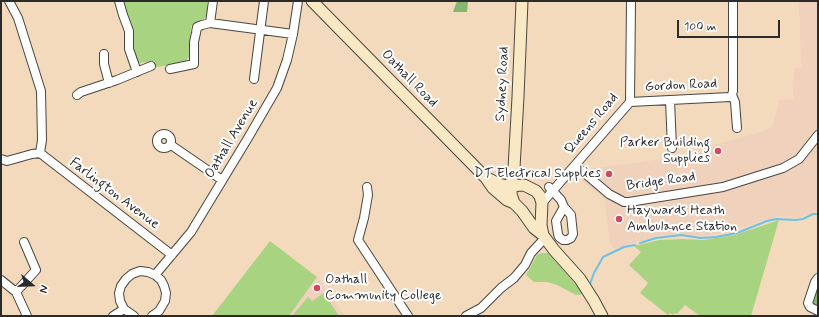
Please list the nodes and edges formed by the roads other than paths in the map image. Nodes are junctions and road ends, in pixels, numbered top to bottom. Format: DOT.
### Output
graph roads {
  1 [pos="9,1"];
  2 [pos="119,1"];
  3 [pos="213,1"];
  4 [pos="264,1"];
  5 [pos="298,1"];
  6 [pos="312,1"];
  7 [pos="522,1"];
  8 [pos="630,1"];
  9 [pos="733,1"];
  10 [pos="210,23"];
  11 [pos="260,30"];
  12 [pos="293,34"];
  13 [pos="104,54"];
  14 [pos="151,66"];
  15 [pos="170,69"];
  16 [pos="137,72"];
  17 [pos="254,79"];
  18 [pos="109,83"];
  19 [pos="77,95"];
  20 [pos="732,95"];
  21 [pos="670,100"];
  22 [pos="630,102"];
  23 [pos="737,128"];
  24 [pos="818,135"];
  25 [pos="171,145"];
  26 [pos="672,148"];
  27 [pos="40,154"];
  28 [pos="1,159"];
  29 [pos="575,165"];
  30 [pos="514,168"];
  31 [pos="489,179"];
  32 [pos="222,180"];
  33 [pos="367,187"];
  34 [pos="553,187"];
  35 [pos="518,190"];
  36 [pos="542,205"];
  37 [pos="564,208"];
  38 [pos="522,211"];
  39 [pos="544,237"];
  40 [pos="24,242"];
  41 [pos="172,255"];
  42 [pos="155,275"];
  43 [pos="818,278"];
  44 [pos="1,280"];
  45 [pos="16,292"];
  46 [pos="124,308"];
  47 [pos="818,311"];
  48 [pos="27,316"];
  49 [pos="113,316"];
  50 [pos="134,316"];
  51 [pos="152,316"];
  52 [pos="408,316"];
  53 [pos="466,316"];
  54 [pos="602,316"];
  1 -- 27 [label="street"];
  2 -- 16 [label="street"];
  3 -- 10 [label="street"];
  4 -- 11 [label="street"];
  5 -- 12 [label="street, Oathall Avenue"];
  6 -- 31 [label="main road, Oathall Road"];
  7 -- 30 [label="main road, Sydney Road"];
  8 -- 22 [label="street, Queens Road"];
  9 -- 20 [label="street, Gordon Road"];
  10 -- 11 [label="street"];
  10 -- 15 [label="street"];
  11 -- 12 [label="street"];
  11 -- 17 [label="street"];
  12 -- 32 [label="street, Oathall Avenue"];
  13 -- 18 [label="street"];
  14 -- 16 [label="street"];
  16 -- 18 [label="street"];
  18 -- 19 [label="street"];
  20 -- 21 [label="street, Gordon Road"];
  20 -- 23 [label="street, Gordon Road"];
  21 -- 22 [label="street, Gordon Road"];
  21 -- 26 [label="street"];
  22 -- 29 [label="street, Queens Road"];
  24 -- 29 [label="street, Bridge Road"];
  25 -- 32 [label="street"];
  27 -- 28 [label="street"];
  27 -- 41 [label="street, Farlington Avenue"];
  29 -- 34 [label="street, Queens Road"];
  30 -- 31 [label="main road"];
  30 -- 35 [label="main road, Sydney Road"];
  31 -- 35 [label="main road"];
  31 -- 35 [label="main road, Oathall Road"];
  32 -- 41 [label="street, Oathall Avenue"];
  33 -- 52 [label="street"];
  34 -- 35 [label="street"];
  34 -- 36 [label="street, Queens Road"];
  34 -- 37 [label="street"];
  35 -- 36 [label="main road"];
  35 -- 38 [label="main road"];
  36 -- 38 [label="main road"];
  36 -- 39 [label="main road"];
  38 -- 39 [label="main road"];
  39 -- 53 [label="street"];
  39 -- 54 [label="main road"];
  40 -- 45 [label="street"];
  41 -- 42 [label="street, Oathall Avenue"];
  42 -- 46 [label="street"];
  42 -- 51 [label="street"];
  43 -- 47 [label="street"];
  44 -- 45 [label="street"];
  45 -- 48 [label="street"];
  46 -- 49 [label="street"];
  46 -- 50 [label="street"];
}
